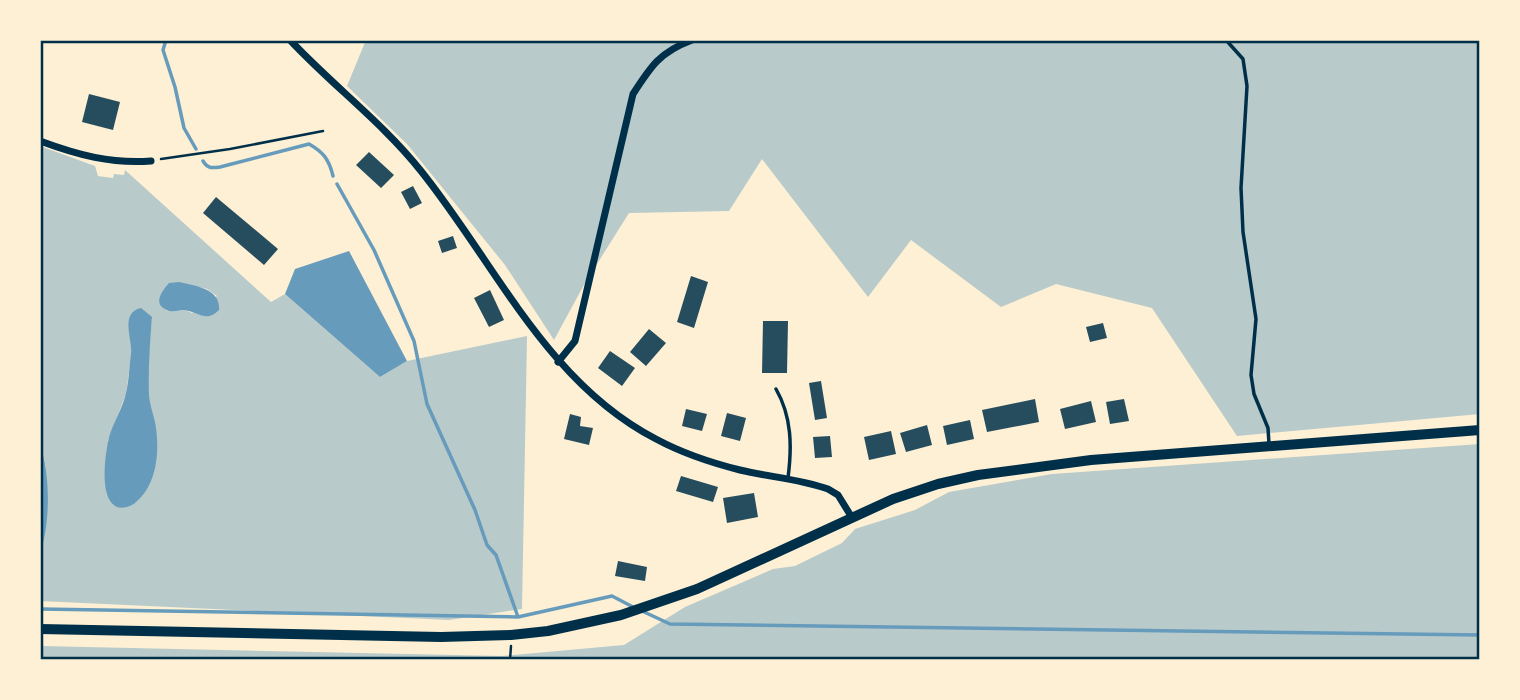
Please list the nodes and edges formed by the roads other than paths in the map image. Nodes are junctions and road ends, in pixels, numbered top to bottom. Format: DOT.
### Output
graph roads {
  1 [pos="290,40"];
  2 [pos="692,40"];
  3 [pos="1226,40"];
  4 [pos="40,141"];
  5 [pos="151,161"];
  6 [pos="558,362"];
  7 [pos="776,389"];
  8 [pos="1480,430"];
  9 [pos="1269,447"];
  10 [pos="788,480"];
  11 [pos="851,516"];
  12 [pos="40,629"];
  1 -- 6 [label="street"];
  2 -- 6 [label="street"];
  3 -- 9 [label="lane"];
  4 -- 5 [label="street"];
  6 -- 10 [label="street"];
  7 -- 10 [label="lane"];
  8 -- 9 [label="main road"];
  9 -- 11 [label="main road"];
  10 -- 11 [label="street"];
  11 -- 12 [label="main road"];
}
